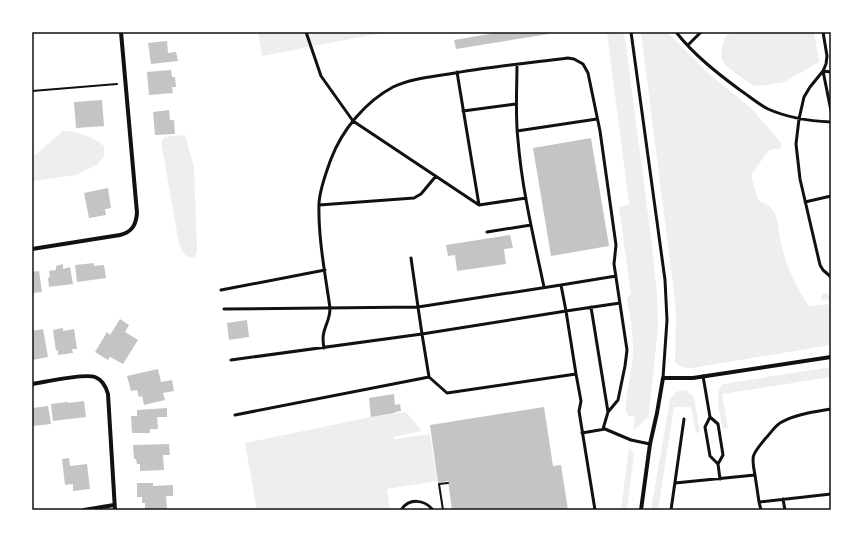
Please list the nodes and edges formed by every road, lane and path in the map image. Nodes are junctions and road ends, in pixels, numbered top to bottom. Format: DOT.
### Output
graph roads {
  1 [pos="121,32"];
  2 [pos="306,32"];
  3 [pos="631,32"];
  4 [pos="676,32"];
  5 [pos="701,32"];
  6 [pos="823,32"];
  7 [pos="688,45"];
  8 [pos="517,64"];
  9 [pos="823,71"];
  10 [pos="457,72"];
  11 [pos="831,72"];
  12 [pos="117,84"];
  13 [pos="32,91"];
  14 [pos="516,104"];
  15 [pos="464,111"];
  16 [pos="831,111"];
  17 [pos="597,119"];
  18 [pos="799,119"];
  19 [pos="353,120"];
  20 [pos="831,122"];
  21 [pos="517,130"];
  22 [pos="436,176"];
  23 [pos="831,196"];
  24 [pos="526,198"];
  25 [pos="805,202"];
  26 [pos="319,205"];
  27 [pos="479,205"];
  28 [pos="531,225"];
  29 [pos="487,232"];
  30 [pos="32,249"];
  31 [pos="411,258"];
  32 [pos="325,270"];
  33 [pos="616,276"];
  34 [pos="831,277"];
  35 [pos="561,285"];
  36 [pos="544,287"];
  37 [pos="221,290"];
  38 [pos="620,303"];
  39 [pos="418,307"];
  40 [pos="591,307"];
  41 [pos="330,308"];
  42 [pos="224,309"];
  43 [pos="566,311"];
  44 [pos="422,334"];
  45 [pos="324,348"];
  46 [pos="831,356"];
  47 [pos="231,360"];
  48 [pos="576,374"];
  49 [pos="702,376"];
  50 [pos="429,377"];
  51 [pos="663,378"];
  52 [pos="32,384"];
  53 [pos="831,409"];
  54 [pos="608,412"];
  55 [pos="235,415"];
  56 [pos="710,417"];
  57 [pos="684,419"];
  58 [pos="603,429"];
  59 [pos="582,433"];
  60 [pos="650,444"];
  61 [pos="718,464"];
  62 [pos="755,475"];
  63 [pos="720,479"];
  64 [pos="448,483"];
  65 [pos="675,483"];
  66 [pos="831,494"];
  67 [pos="783,499"];
  68 [pos="759,502"];
  69 [pos="115,508"];
  70 [pos="84,510"];
  71 [pos="401,510"];
  72 [pos="433,510"];
  73 [pos="443,510"];
  74 [pos="595,510"];
  75 [pos="641,510"];
  76 [pos="671,510"];
  77 [pos="761,510"];
  78 [pos="785,510"];
  1 -- 30 [label="street"];
  2 -- 19 [label="lane"];
  3 -- 51 [label="lane"];
  4 -- 7 [label="lane"];
  5 -- 7 [label="lane"];
  6 -- 9 [label="lane"];
  7 -- 18 [label="lane"];
  8 -- 10 [label="lane"];
  8 -- 14 [label="lane"];
  8 -- 17 [label="lane"];
  9 -- 11 [label="lane"];
  9 -- 16 [label="lane"];
  9 -- 18 [label="lane"];
  10 -- 15 [label="lane"];
  10 -- 19 [label="lane"];
  12 -- 13 [label="path"];
  14 -- 15 [label="lane"];
  14 -- 21 [label="lane"];
  15 -- 27 [label="lane"];
  17 -- 21 [label="lane"];
  17 -- 33 [label="lane"];
  18 -- 20 [label="lane"];
  18 -- 25 [label="lane"];
  19 -- 22 [label="lane"];
  19 -- 26 [label="lane"];
  21 -- 24 [label="lane"];
  22 -- 26 [label="lane"];
  22 -- 27 [label="lane"];
  23 -- 25 [label="lane"];
  24 -- 27 [label="lane"];
  24 -- 28 [label="lane"];
  25 -- 34 [label="lane"];
  26 -- 32 [label="lane"];
  28 -- 29 [label="lane"];
  28 -- 36 [label="lane"];
  31 -- 39 [label="lane"];
  32 -- 37 [label="lane"];
  32 -- 41 [label="lane"];
  33 -- 35 [label="lane"];
  33 -- 38 [label="lane"];
  35 -- 36 [label="lane"];
  35 -- 43 [label="lane"];
  36 -- 39 [label="lane"];
  38 -- 40 [label="lane"];
  38 -- 54 [label="lane"];
  39 -- 41 [label="lane"];
  39 -- 44 [label="lane"];
  40 -- 43 [label="lane"];
  40 -- 54 [label="lane"];
  41 -- 42 [label="lane"];
  41 -- 45 [label="lane"];
  43 -- 44 [label="lane"];
  43 -- 48 [label="lane"];
  44 -- 45 [label="lane"];
  44 -- 50 [label="lane"];
  45 -- 47 [label="lane"];
  46 -- 49 [label="street"];
  48 -- 50 [label="lane"];
  48 -- 59 [label="lane"];
  49 -- 51 [label="street"];
  49 -- 56 [label="lane"];
  50 -- 55 [label="lane"];
  51 -- 60 [label="street"];
  52 -- 69 [label="street"];
  53 -- 62 [label="lane"];
  54 -- 58 [label="lane"];
  56 -- 61 [label="lane"];
  56 -- 61 [label="lane"];
  57 -- 65 [label="lane"];
  58 -- 59 [label="lane"];
  58 -- 60 [label="lane"];
  59 -- 74 [label="lane"];
  60 -- 75 [label="street"];
  61 -- 63 [label="lane"];
  62 -- 63 [label="lane"];
  62 -- 68 [label="lane"];
  63 -- 65 [label="lane"];
  64 -- 73 [label="path"];
  65 -- 76 [label="lane"];
  66 -- 67 [label="lane"];
  67 -- 68 [label="lane"];
  67 -- 78 [label="lane"];
  68 -- 77 [label="lane"];
  69 -- 70 [label="street"];
  71 -- 72 [label="lane"];
}
